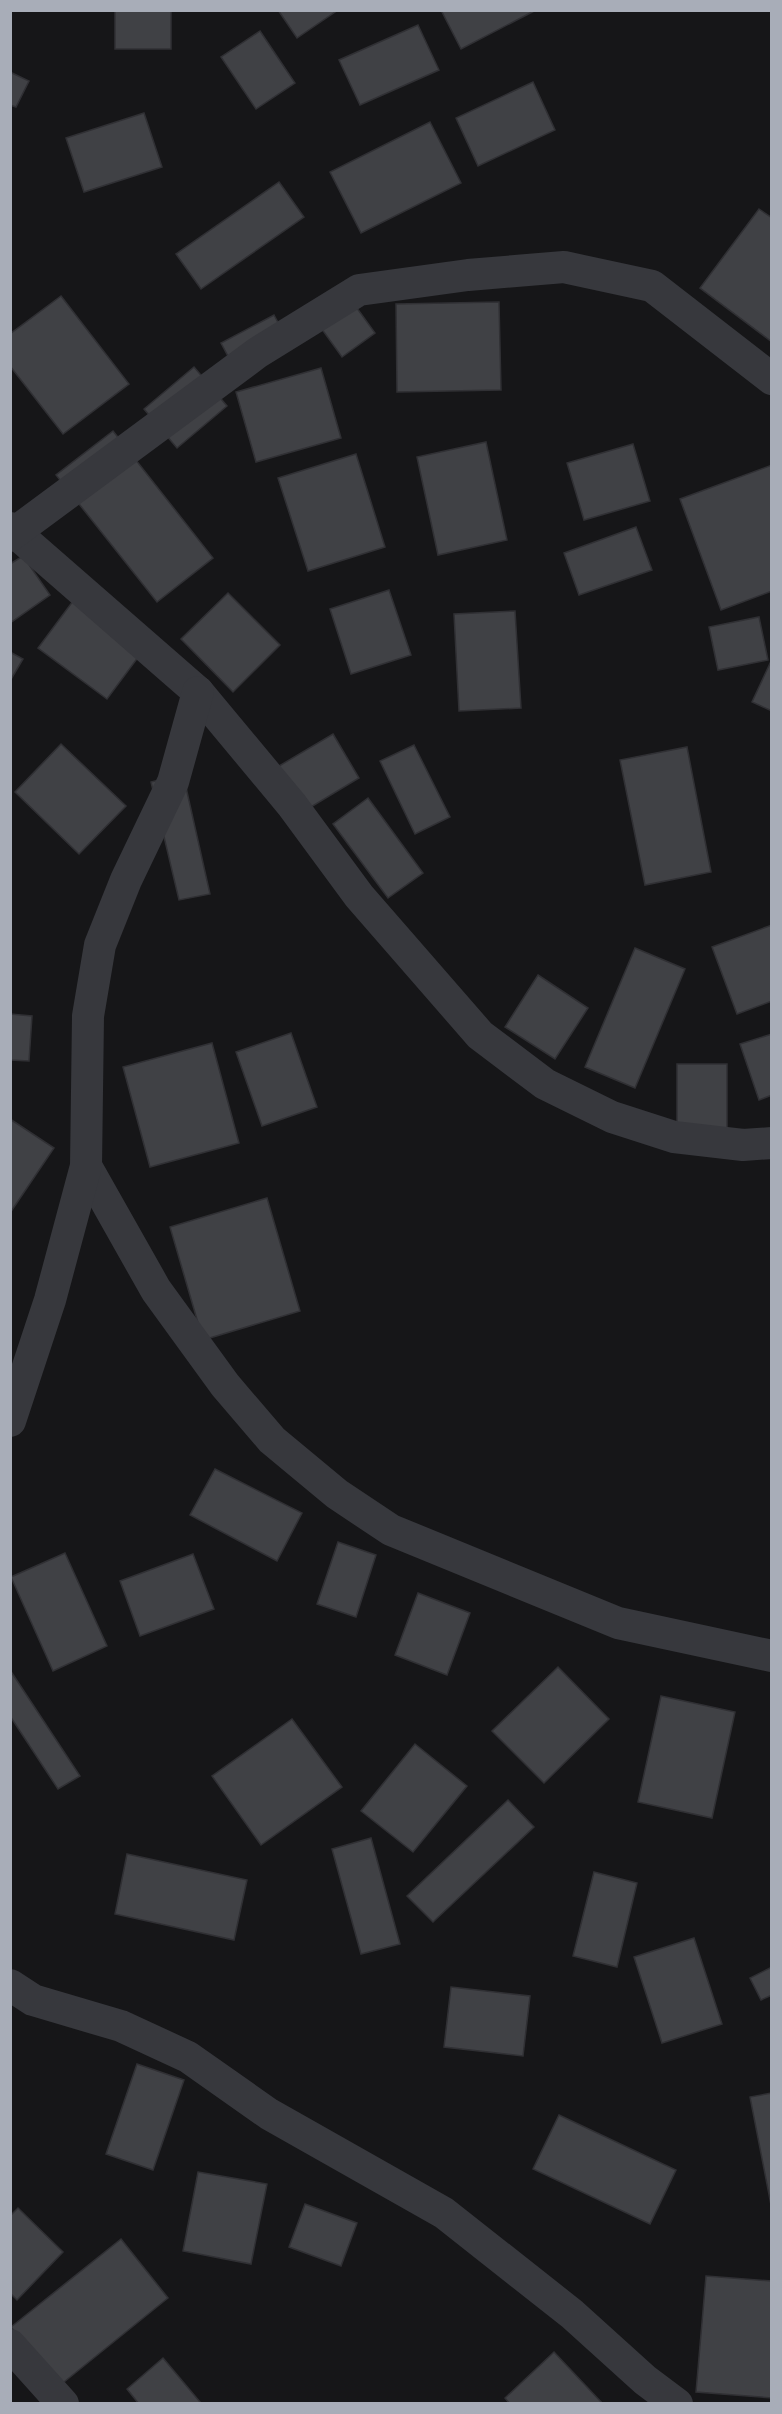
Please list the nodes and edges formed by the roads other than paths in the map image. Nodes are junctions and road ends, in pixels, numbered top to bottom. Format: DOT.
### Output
graph roads {
  1 [pos="771,379"];
  2 [pos="12,532"];
  3 [pos="198,692"];
  4 [pos="771,1143"];
  5 [pos="86,1166"];
  6 [pos="10,1420"];
  7 [pos="771,1656"];
  8 [pos="10,1985"];
  9 [pos="10,2345"];
  10 [pos="63,2403"];
  11 [pos="677,2403"];
  1 -- 2 [label="street"];
  2 -- 3 [label="street"];
  3 -- 4 [label="street"];
  3 -- 5 [label="street"];
  5 -- 6 [label="street"];
  5 -- 7 [label="street"];
  8 -- 11 [label="street"];
  9 -- 10 [label="street"];
}
